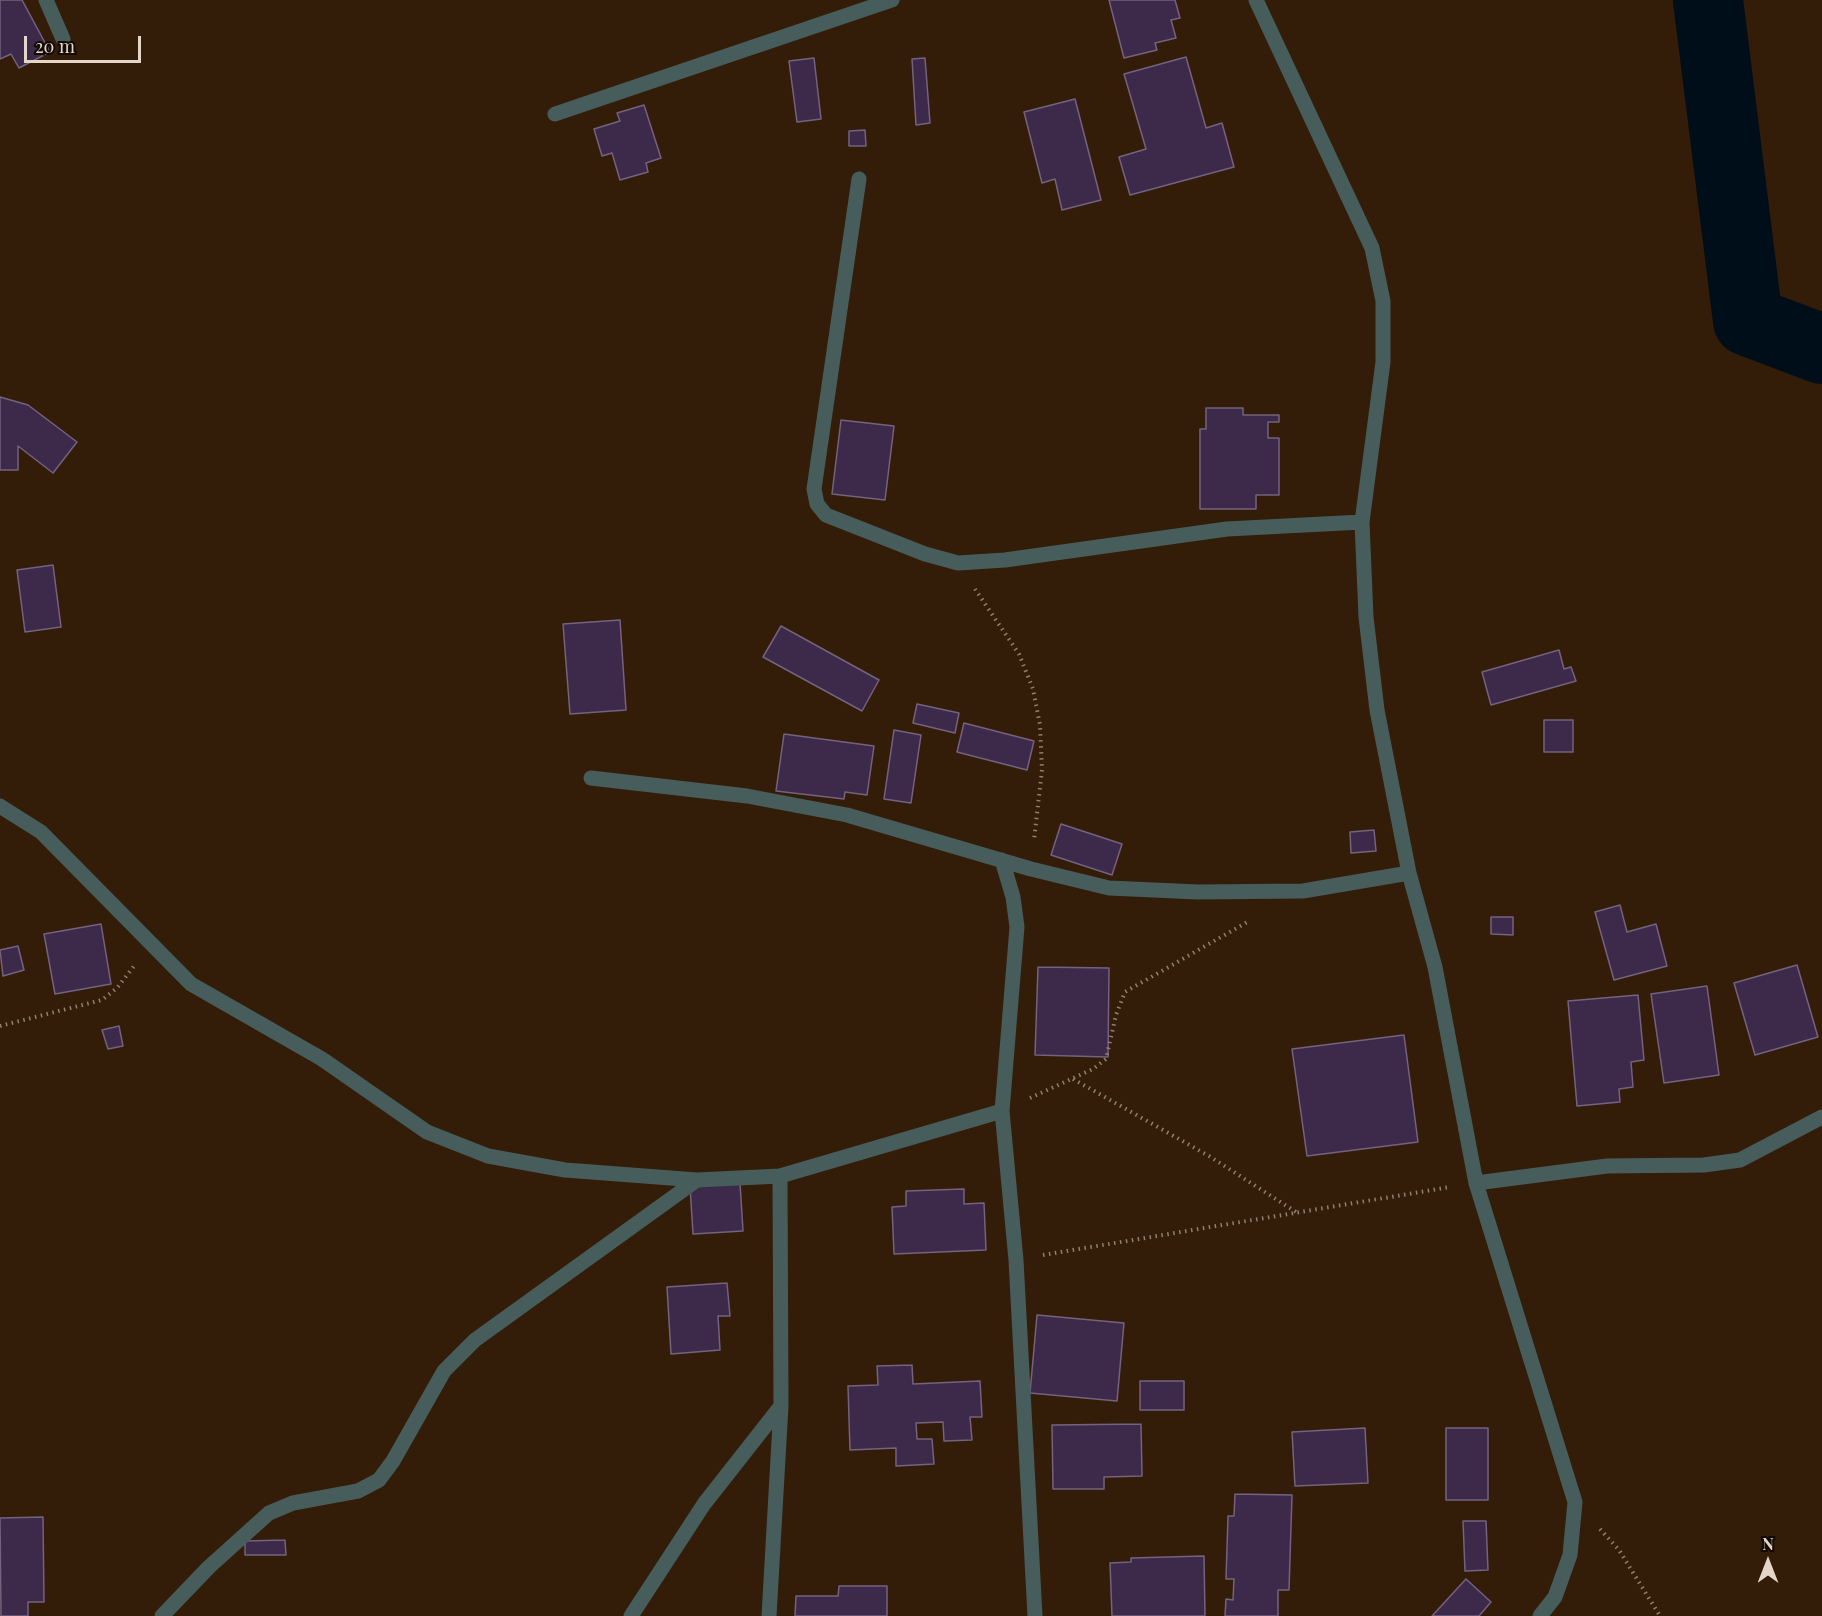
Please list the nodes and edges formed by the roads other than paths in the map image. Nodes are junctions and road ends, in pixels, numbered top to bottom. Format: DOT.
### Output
graph roads {
  1 [pos="46,0"];
  2 [pos="892,0"];
  3 [pos="1256,0"];
  4 [pos="63,39"];
  5 [pos="555,114"];
  6 [pos="860,179"];
  7 [pos="1362,522"];
  8 [pos="591,778"];
  9 [pos="0,806"];
  10 [pos="1002,860"];
  11 [pos="1409,873"];
  12 [pos="1002,1111"];
  13 [pos="1822,1117"];
  14 [pos="780,1176"];
  15 [pos="697,1180"];
  16 [pos="1476,1183"];
  17 [pos="781,1407"];
  18 [pos="162,1616"];
  19 [pos="631,1616"];
  20 [pos="769,1616"];
  21 [pos="1035,1616"];
  22 [pos="1540,1616"];
  1 -- 4 [label="street"];
  2 -- 5 [label="street"];
  3 -- 7 [label="street"];
  6 -- 7 [label="street"];
  7 -- 11 [label="street"];
  8 -- 10 [label="street"];
  9 -- 15 [label="street"];
  10 -- 11 [label="street"];
  10 -- 12 [label="street"];
  11 -- 16 [label="street"];
  12 -- 14 [label="street"];
  12 -- 21 [label="street"];
  13 -- 16 [label="street"];
  14 -- 15 [label="street"];
  14 -- 17 [label="street"];
  15 -- 18 [label="street"];
  16 -- 22 [label="street"];
  17 -- 19 [label="street"];
  17 -- 20 [label="street"];
}
